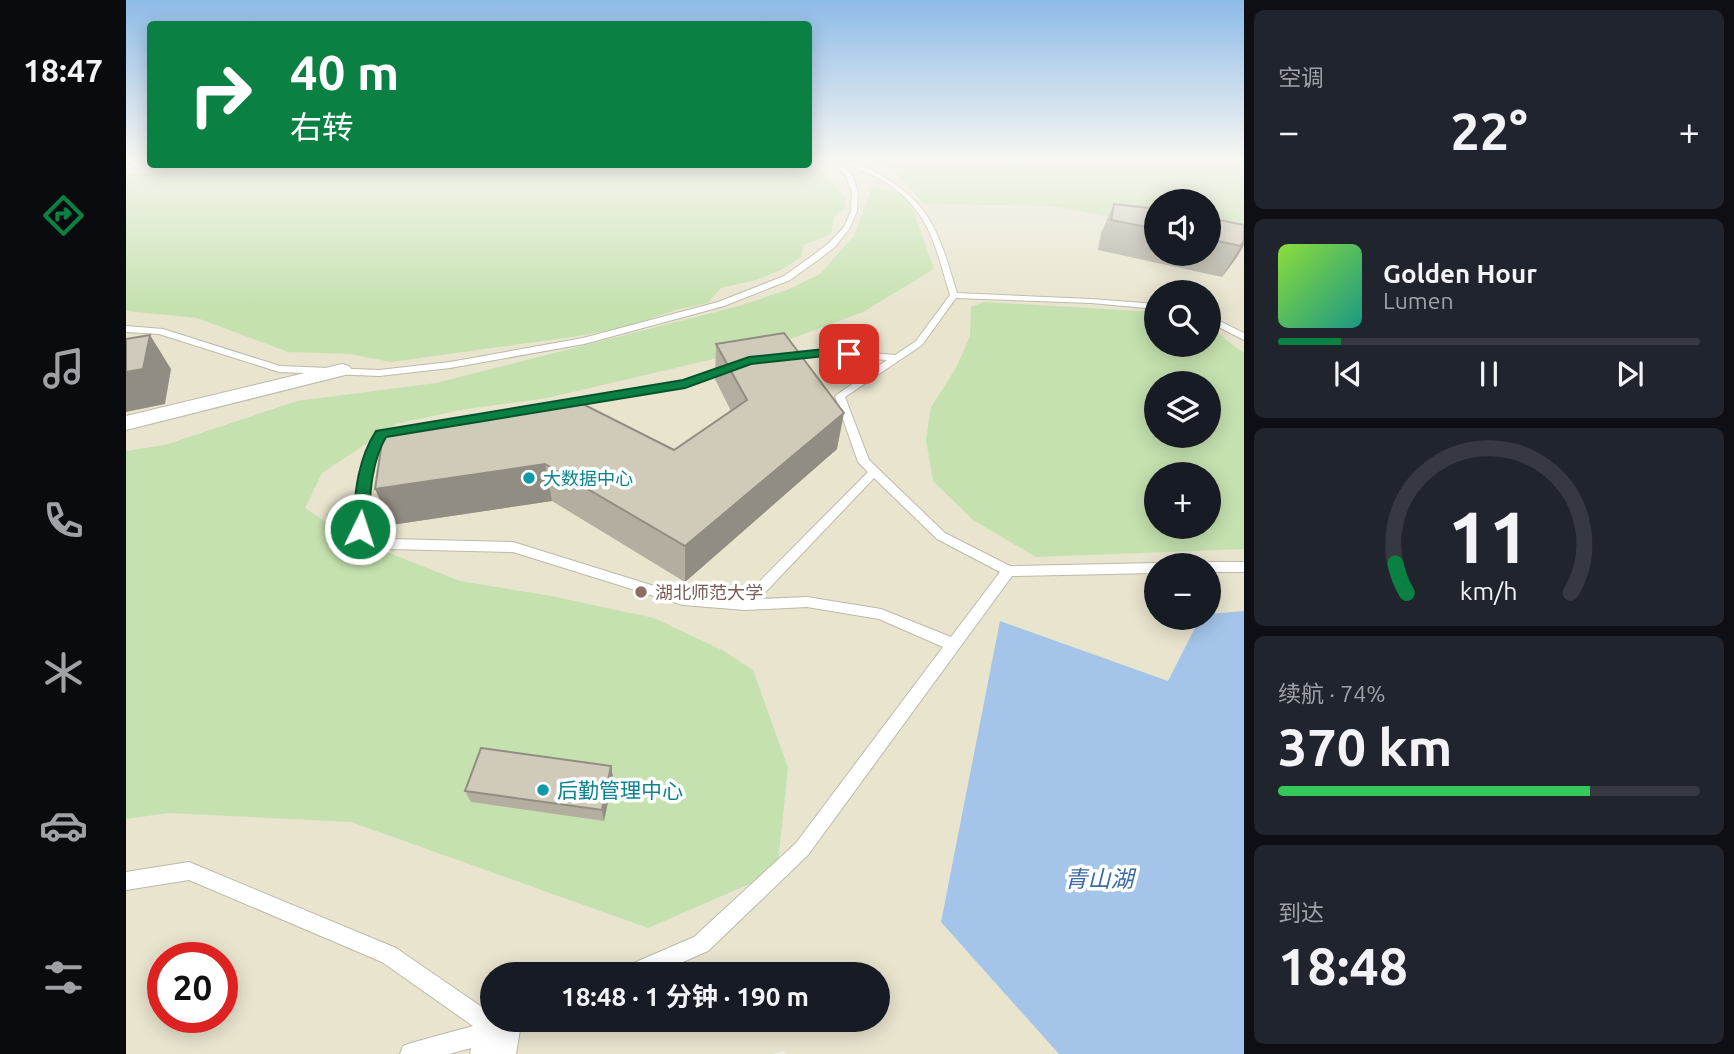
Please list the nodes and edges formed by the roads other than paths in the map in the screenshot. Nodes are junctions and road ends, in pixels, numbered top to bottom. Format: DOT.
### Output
graph roads {
  1 [pos="853,208"];
  2 [pos="919,208"];
  3 [pos="954,295"];
  4 [pos="1144,306"];
  5 [pos="1221,325"];
  6 [pos="126,329"];
  7 [pos="1244,337"];
  8 [pos="774,358"];
  9 [pos="897,358"];
  10 [pos="736,365"];
  11 [pos="342,370"];
  12 [pos="553,405"];
  13 [pos="500,414"];
  14 [pos="126,422"];
  15 [pos="874,472"];
  16 [pos="1221,567"];
  17 [pos="1244,567"];
  18 [pos="1144,568"];
  19 [pos="1008,571"];
  20 [pos="745,605"];
  21 [pos="954,645"];
  22 [pos="126,881"];
  23 [pos="659,962"];
  24 [pos="503,1035"];
  25 [pos="411,1054"];
  1 -- 11 [label="lane"];
  2 -- 3 [label="lane"];
  3 -- 4 [label="lane"];
  3 -- 9 [label="lane"];
  5 -- 7 [label="lane"];
  6 -- 11 [label="lane"];
  8 -- 9 [label="lane"];
  9 -- 15 [label="lane"];
  10 -- 12 [label="lane"];
  11 -- 14 [label="street"];
  13 -- 20 [label="lane"];
  15 -- 19 [label="lane"];
  15 -- 20 [label="lane"];
  16 -- 17 [label="lane"];
  18 -- 19 [label="lane"];
  19 -- 21 [label="lane"];
  20 -- 21 [label="lane"];
  21 -- 23 [label="lane"];
  22 -- 24 [label="lane"];
  24 -- 25 [label="lane"];
}
